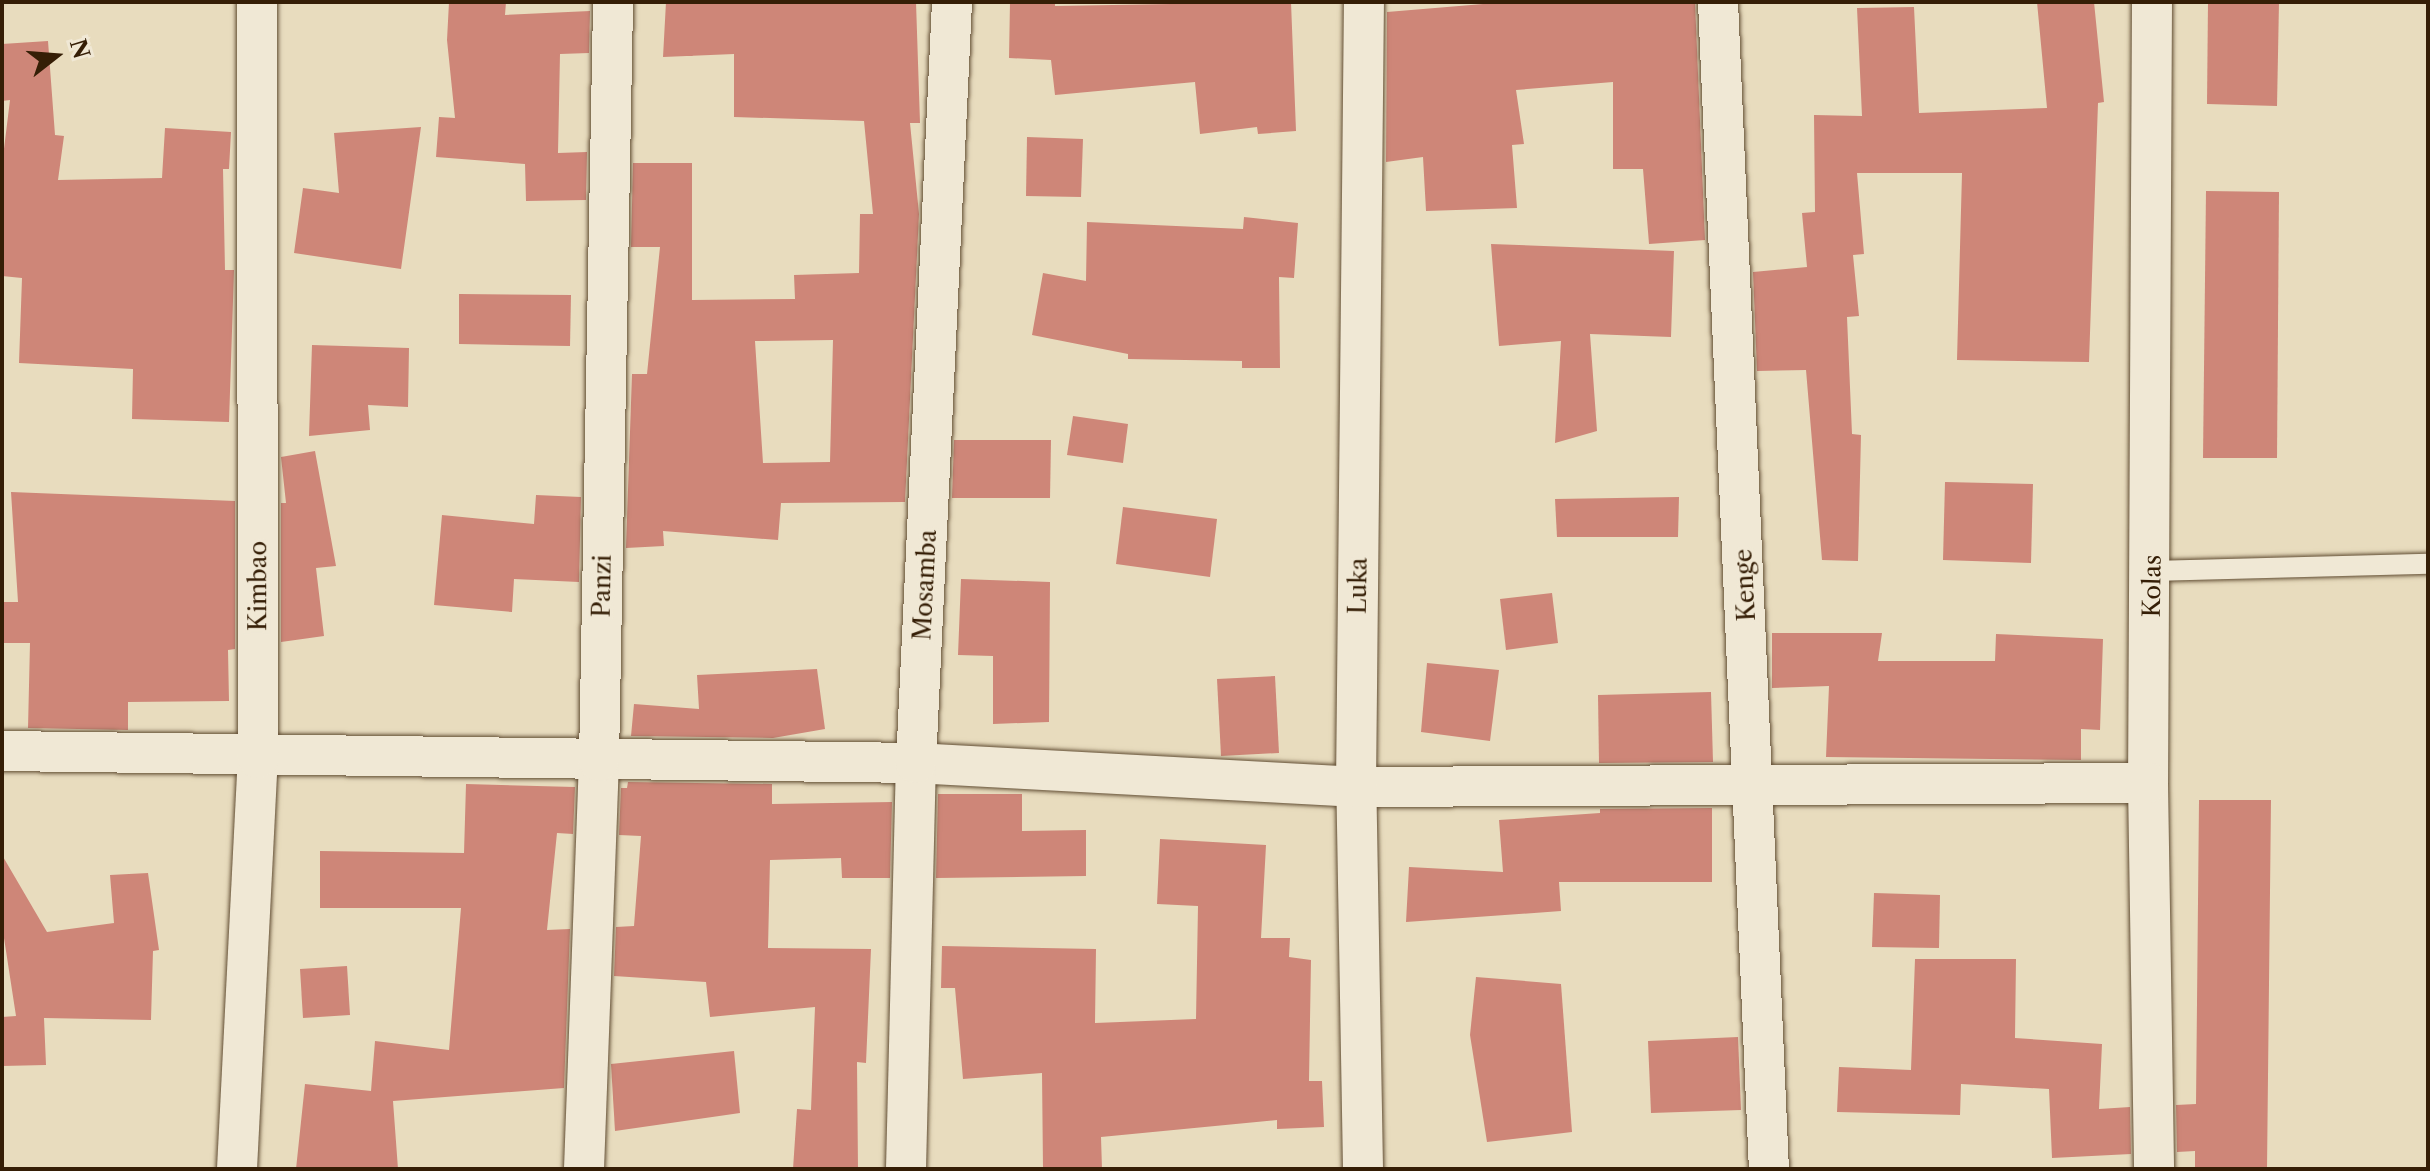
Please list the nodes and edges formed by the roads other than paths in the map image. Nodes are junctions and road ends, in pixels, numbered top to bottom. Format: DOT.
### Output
graph roads {
  1 [pos="257,2"];
  2 [pos="613,2"];
  3 [pos="952,2"];
  4 [pos="1364,2"];
  5 [pos="1718,2"];
  6 [pos="2152,2"];
  7 [pos="2428,564"];
  8 [pos="2152,571"];
  9 [pos="2,751"];
  10 [pos="258,758"];
  11 [pos="599,761"];
  12 [pos="916,763"];
  13 [pos="1755,783"];
  14 [pos="2148,783"];
  15 [pos="1356,787"];
  16 [pos="237,1169"];
  17 [pos="584,1169"];
  18 [pos="906,1169"];
  19 [pos="1363,1169"];
  20 [pos="1769,1169"];
  21 [pos="2154,1169"];
  1 -- 10 [label="street, Kimbao"];
  2 -- 11 [label="street, Panzi"];
  3 -- 12 [label="street, Mosamba"];
  4 -- 15 [label="street, Luka"];
  5 -- 13 [label="street, Kenge"];
  6 -- 8 [label="street, Kolas"];
  7 -- 8 [label="lane"];
  8 -- 14 [label="street, Kolas"];
  9 -- 10 [label="street"];
  10 -- 11 [label="street"];
  10 -- 16 [label="street, Kimbao"];
  11 -- 12 [label="street"];
  11 -- 17 [label="street, Panzi"];
  12 -- 15 [label="street"];
  12 -- 18 [label="street, Mosamba"];
  13 -- 14 [label="street"];
  13 -- 15 [label="street"];
  13 -- 20 [label="street, Kenge"];
  14 -- 21 [label="street, Kolas"];
  15 -- 19 [label="street, Luka"];
}
